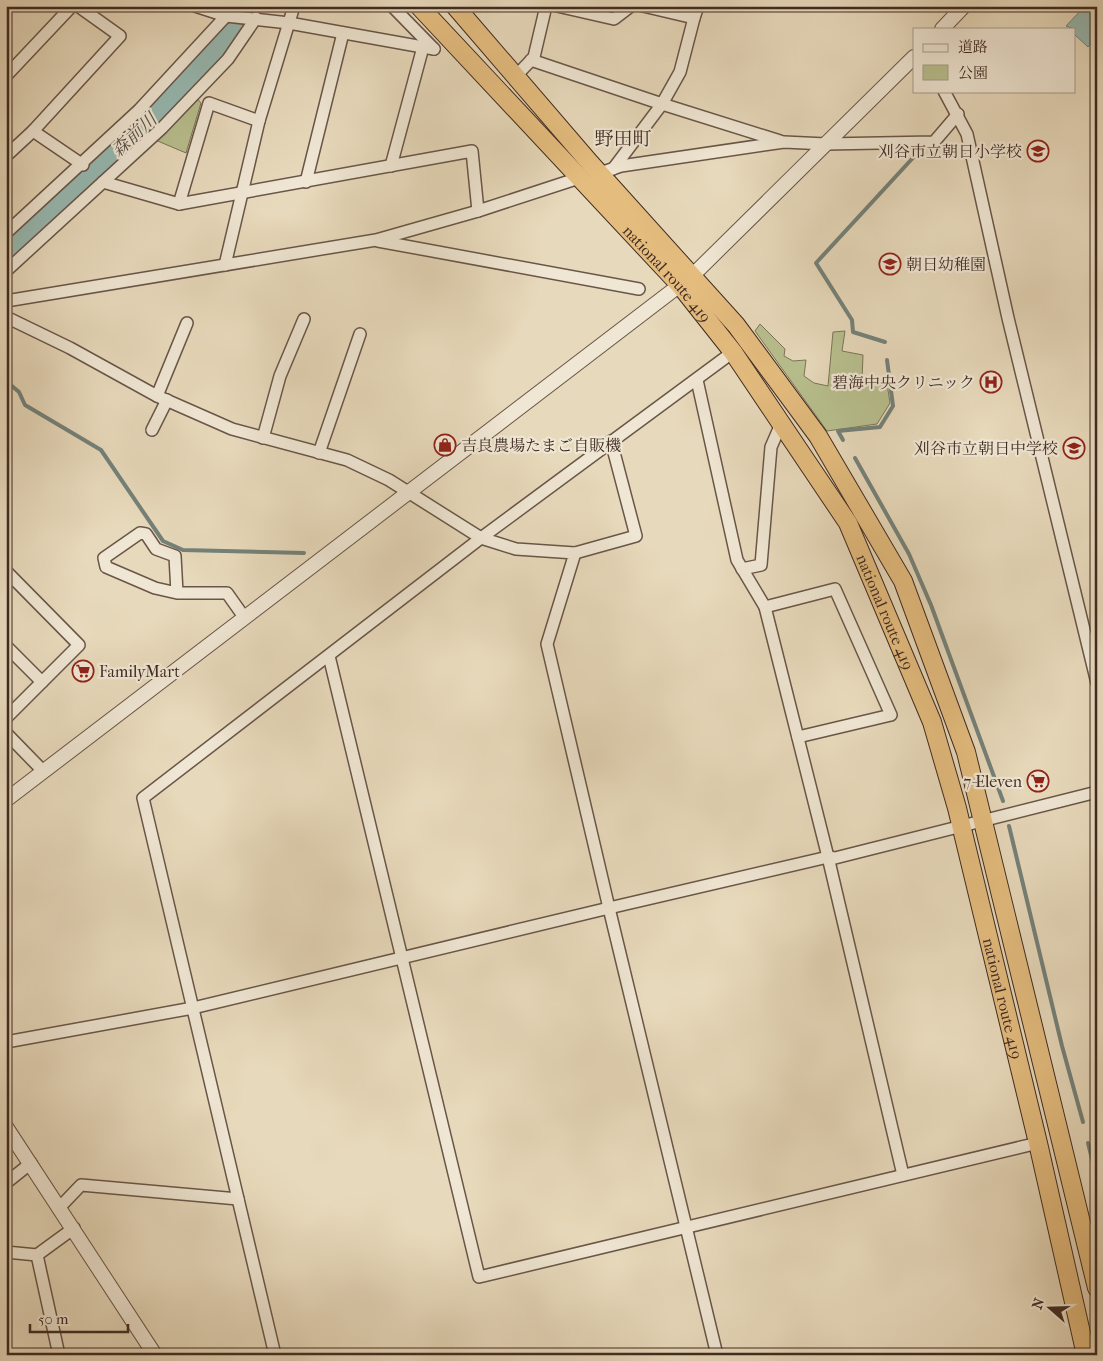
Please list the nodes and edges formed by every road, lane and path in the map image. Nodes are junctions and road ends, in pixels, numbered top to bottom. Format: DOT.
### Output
graph roads {
  1 [pos="72,6"];
  2 [pos="78,6"];
  3 [pos="195,6"];
  4 [pos="294,6"];
  5 [pos="392,6"];
  6 [pos="419,6"];
  7 [pos="455,6"];
  8 [pos="546,6"];
  9 [pos="557,6"];
  10 [pos="631,6"];
  11 [pos="643,6"];
  12 [pos="964,6"];
  13 [pos="696,12"];
  14 [pos="226,16"];
  15 [pos="256,18"];
  16 [pos="289,23"];
  17 [pos="943,28"];
  18 [pos="343,33"];
  19 [pos="423,47"];
  20 [pos="531,60"];
  21 [pos="913,60"];
  22 [pos="6,76"];
  23 [pos="516,76"];
  24 [pos="945,92"];
  25 [pos="662,104"];
  26 [pos="958,114"];
  27 [pos="259,121"];
  28 [pos="32,131"];
  29 [pos="784,142"];
  30 [pos="826,144"];
  31 [pos="6,156"];
  32 [pos="82,165"];
  33 [pos="391,166"];
  34 [pos="606,171"];
  35 [pos="580,178"];
  36 [pos="103,182"];
  37 [pos="306,182"];
  38 [pos="242,193"];
  39 [pos="179,204"];
  40 [pos="478,211"];
  41 [pos="6,233"];
  42 [pos="376,240"];
  43 [pos="225,265"];
  44 [pos="6,271"];
  45 [pos="686,280"];
  46 [pos="639,289"];
  47 [pos="6,301"];
  48 [pos="6,317"];
  49 [pos="304,319"];
  50 [pos="187,323"];
  51 [pos="360,334"];
  52 [pos="733,352"];
  53 [pos="697,380"];
  54 [pos="162,398"];
  55 [pos="781,424"];
  56 [pos="152,430"];
  57 [pos="263,438"];
  58 [pos="611,441"];
  59 [pos="319,453"];
  60 [pos="408,493"];
  61 [pos="481,538"];
  62 [pos="575,553"];
  63 [pos="742,569"];
  64 [pos="6,571"];
  65 [pos="177,593"];
  66 [pos="765,607"];
  67 [pos="244,617"];
  68 [pos="6,646"];
  69 [pos="328,656"];
  70 [pos="42,682"];
  71 [pos="1097,682"];
  72 [pos="6,718"];
  73 [pos="6,733"];
  74 [pos="798,737"];
  75 [pos="44,771"];
  76 [pos="1097,792"];
  77 [pos="6,800"];
  78 [pos="984,820"];
  79 [pos="962,826"];
  80 [pos="828,857"];
  81 [pos="609,908"];
  82 [pos="402,958"];
  83 [pos="193,1008"];
  84 [pos="6,1042"];
  85 [pos="7,1130"];
  86 [pos="1038,1143"];
  87 [pos="31,1164"];
  88 [pos="903,1175"];
  89 [pos="6,1183"];
  90 [pos="238,1199"];
  91 [pos="60,1207"];
  92 [pos="74,1228"];
  93 [pos="686,1228"];
  94 [pos="6,1252"];
  95 [pos="36,1255"];
  96 [pos="1097,1288"];
  97 [pos="59,1355"];
  98 [pos="155,1355"];
  99 [pos="276,1355"];
  100 [pos="717,1355"];
  101 [pos="1086,1355"];
  1 -- 22 [label="street"];
  2 -- 28 [label="street"];
  3 -- 14 [label="street"];
  4 -- 16 [label="street"];
  5 -- 19 [label="street"];
  6 -- 35 [label="highway, national route 419"];
  7 -- 23 [label="highway, national route 419"];
  8 -- 20 [label="street"];
  9 -- 10 [label="street"];
  11 -- 13 [label="street"];
  12 -- 17 [label="street"];
  13 -- 25 [label="street"];
  14 -- 15 [label="street"];
  14 -- 32 [label="street"];
  15 -- 16 [label="street"];
  15 -- 36 [label="street"];
  16 -- 18 [label="street"];
  16 -- 27 [label="street"];
  18 -- 19 [label="street"];
  18 -- 37 [label="street"];
  19 -- 33 [label="street"];
  20 -- 23 [label="street"];
  20 -- 25 [label="street"];
  21 -- 30 [label="street"];
  23 -- 34 [label="highway, national route 419"];
  24 -- 26 [label="street"];
  25 -- 29 [label="street"];
  25 -- 34 [label="street"];
  26 -- 30 [label="street"];
  26 -- 71 [label="street"];
  27 -- 38 [label="street"];
  27 -- 39 [label="street"];
  28 -- 31 [label="street"];
  28 -- 32 [label="street"];
  29 -- 30 [label="street"];
  29 -- 34 [label="street"];
  30 -- 45 [label="street"];
  32 -- 41 [label="street"];
  33 -- 37 [label="street"];
  33 -- 40 [label="street"];
  34 -- 45 [label="highway, national route 419"];
  35 -- 40 [label="street"];
  35 -- 45 [label="highway, national route 419"];
  36 -- 39 [label="street"];
  36 -- 44 [label="street"];
  37 -- 38 [label="street"];
  38 -- 39 [label="street"];
  38 -- 43 [label="street"];
  40 -- 42 [label="street"];
  42 -- 43 [label="street"];
  42 -- 46 [label="street"];
  43 -- 47 [label="street"];
  45 -- 52 [label="highway, national route 419"];
  45 -- 60 [label="street"];
  45 -- 78 [label="highway, national route 419"];
  48 -- 54 [label="street"];
  49 -- 57 [label="street"];
  50 -- 54 [label="street"];
  51 -- 59 [label="street"];
  52 -- 53 [label="street"];
  52 -- 55 [label="highway, national route 419"];
  53 -- 58 [label="street"];
  53 -- 63 [label="street"];
  54 -- 56 [label="street"];
  54 -- 57 [label="street"];
  55 -- 63 [label="street"];
  55 -- 79 [label="highway, national route 419"];
  57 -- 59 [label="street"];
  58 -- 61 [label="street"];
  58 -- 62 [label="street"];
  59 -- 60 [label="street"];
  60 -- 61 [label="street"];
  60 -- 67 [label="street"];
  61 -- 62 [label="street"];
  61 -- 69 [label="street"];
  62 -- 81 [label="street"];
  63 -- 66 [label="street"];
  64 -- 70 [label="street"];
  65 -- 65 [label="street"];
  65 -- 67 [label="street"];
  66 -- 74 [label="street"];
  66 -- 74 [label="street"];
  67 -- 75 [label="street"];
  68 -- 70 [label="street"];
  69 -- 82 [label="street"];
  69 -- 83 [label="street"];
  70 -- 72 [label="street"];
  73 -- 75 [label="street"];
  74 -- 80 [label="street"];
  75 -- 77 [label="street"];
  76 -- 78 [label="street"];
  78 -- 79 [label="street"];
  78 -- 96 [label="highway, national route 419"];
  79 -- 80 [label="street"];
  79 -- 86 [label="highway, national route 419"];
  80 -- 81 [label="street"];
  80 -- 88 [label="street"];
  81 -- 82 [label="street"];
  81 -- 93 [label="street"];
  82 -- 83 [label="street"];
  82 -- 93 [label="street"];
  83 -- 84 [label="street"];
  83 -- 90 [label="street"];
  85 -- 87 [label="street"];
  86 -- 88 [label="street"];
  86 -- 101 [label="highway, national route 419"];
  87 -- 89 [label="street"];
  87 -- 91 [label="street"];
  88 -- 93 [label="street"];
  90 -- 91 [label="street"];
  90 -- 99 [label="street"];
  91 -- 92 [label="street"];
  92 -- 95 [label="street"];
  92 -- 98 [label="street"];
  93 -- 100 [label="street"];
  94 -- 95 [label="street"];
  95 -- 97 [label="street"];
}
